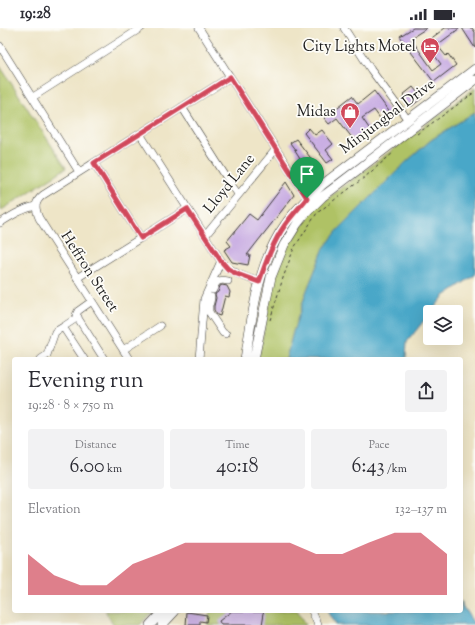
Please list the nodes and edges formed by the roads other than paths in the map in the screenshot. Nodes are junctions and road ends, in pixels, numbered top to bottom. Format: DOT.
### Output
graph roads {
  1 [pos="141,28"];
  2 [pos="199,28"];
  3 [pos="344,28"];
  4 [pos="0,46"];
  5 [pos="475,69"];
  6 [pos="230,77"];
  7 [pos="475,80"];
  8 [pos="33,98"];
  9 [pos="182,108"];
  10 [pos="408,120"];
  11 [pos="140,134"];
  12 [pos="276,149"];
  13 [pos="94,163"];
  14 [pos="79,172"];
  15 [pos="238,194"];
  16 [pos="310,202"];
  17 [pos="35,206"];
  18 [pos="187,209"];
  19 [pos="0,224"];
  20 [pos="205,236"];
  21 [pos="141,238"];
  22 [pos="221,261"];
  23 [pos="77,278"];
  24 [pos="228,281"];
  25 [pos="259,282"];
  26 [pos="92,302"];
  27 [pos="78,317"];
  28 [pos="160,326"];
  29 [pos="63,327"];
  30 [pos="226,334"];
  31 [pos="123,350"];
  32 [pos="44,357"];
  33 [pos="83,357"];
  34 [pos="103,357"];
  35 [pos="128,357"];
  36 [pos="200,357"];
  37 [pos="245,357"];
  38 [pos="254,357"];
  39 [pos="161,613"];
  40 [pos="173,613"];
  41 [pos="313,613"];
  42 [pos="150,625"];
  43 [pos="162,625"];
  44 [pos="318,625"];
  1 -- 8 [label="street"];
  2 -- 6 [label="street"];
  3 -- 10 [label="street"];
  4 -- 8 [label="street"];
  5 -- 10 [label="main road, Minjungbal Drive"];
  6 -- 9 [label="street"];
  6 -- 12 [label="street"];
  7 -- 16 [label="main road, Minjungbal Drive"];
  8 -- 14 [label="street"];
  9 -- 11 [label="street"];
  9 -- 15 [label="street"];
  10 -- 16 [label="main road, Minjungbal Drive"];
  11 -- 13 [label="street"];
  11 -- 18 [label="street"];
  12 -- 15 [label="street, Lloyd Lane"];
  12 -- 16 [label="street"];
  13 -- 14 [label="street"];
  13 -- 21 [label="street"];
  14 -- 17 [label="street"];
  15 -- 20 [label="street, Lloyd Lane"];
  16 -- 25 [label="main road, Minjungbal Drive"];
  16 -- 38 [label="main road, Minjungbal Drive"];
  17 -- 19 [label="street"];
  17 -- 23 [label="street, Heffron Street"];
  18 -- 20 [label="street"];
  18 -- 21 [label="street"];
  20 -- 22 [label="street"];
  21 -- 23 [label="street"];
  22 -- 25 [label="street"];
  22 -- 36 [label="street"];
  23 -- 26 [label="street, Heffron Street"];
  24 -- 30 [label="street"];
  25 -- 37 [label="main road, Minjungbal Drive"];
  26 -- 27 [label="street"];
  26 -- 31 [label="street, Heffron Street"];
  27 -- 29 [label="street"];
  27 -- 34 [label="street"];
  28 -- 31 [label="street"];
  29 -- 32 [label="street"];
  29 -- 33 [label="street"];
  31 -- 35 [label="street, Heffron Street"];
  39 -- 42 [label="main road"];
  40 -- 43 [label="main road"];
  41 -- 44 [label="street"];
}
